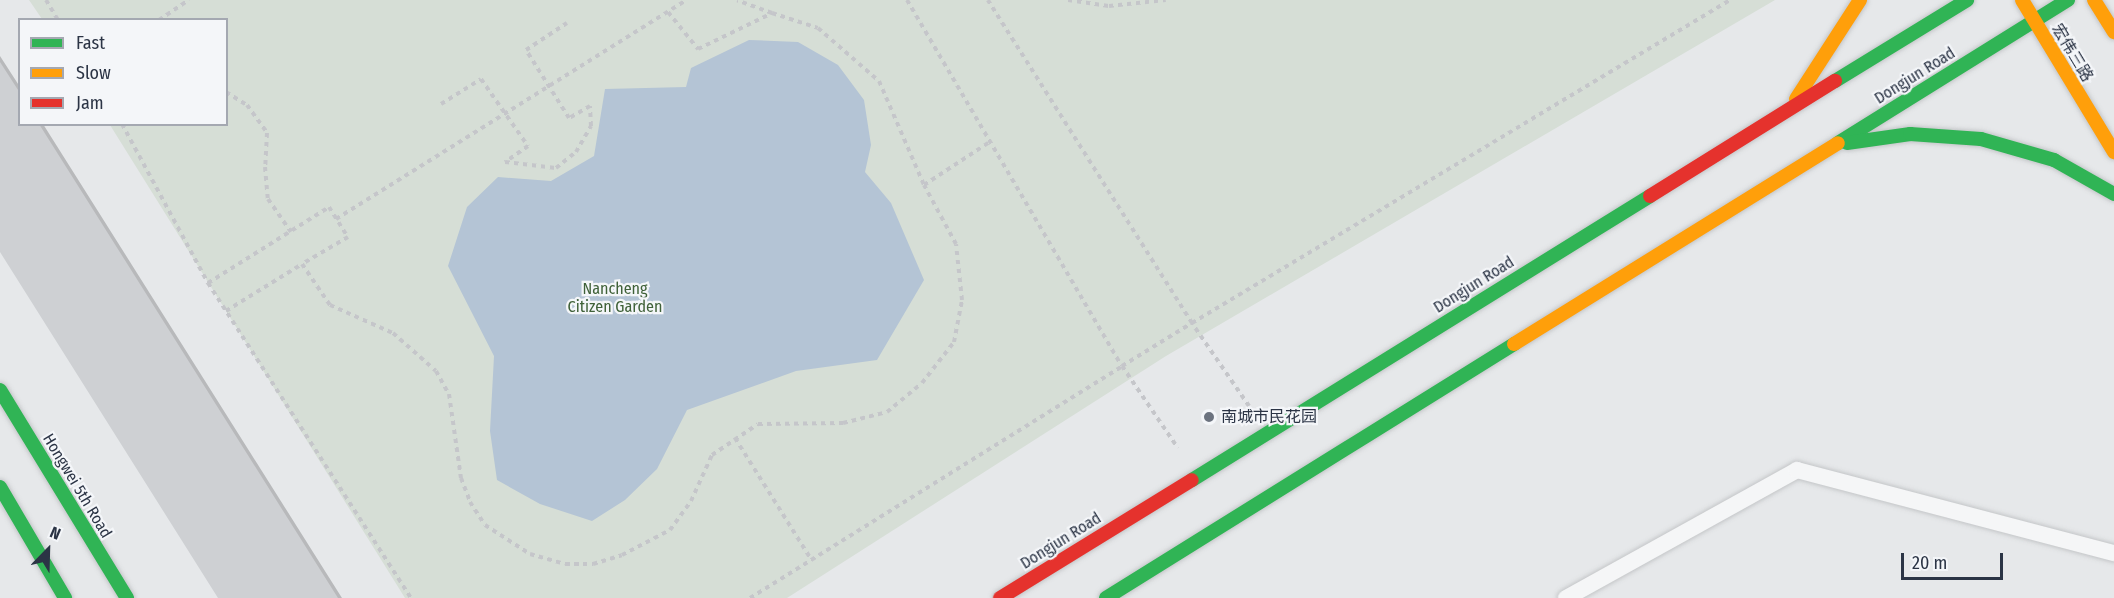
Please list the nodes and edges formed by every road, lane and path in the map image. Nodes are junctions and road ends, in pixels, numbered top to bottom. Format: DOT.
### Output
graph roads {
  1 [pos="46,0"];
  2 [pos="189,0"];
  3 [pos="687,0"];
  4 [pos="737,0"];
  5 [pos="907,0"];
  6 [pos="988,0"];
  7 [pos="1068,0"];
  8 [pos="1166,0"];
  9 [pos="1730,0"];
  10 [pos="1860,0"];
  11 [pos="1967,0"];
  12 [pos="2022,0"];
  13 [pos="2068,0"];
  14 [pos="2094,0"];
  15 [pos="668,12"];
  16 [pos="772,13"];
  17 [pos="57,18"];
  18 [pos="162,18"];
  19 [pos="2034,21"];
  20 [pos="567,23"];
  21 [pos="2114,32"];
  22 [pos="548,87"];
  23 [pos="228,93"];
  24 [pos="441,104"];
  25 [pos="1788,110"];
  26 [pos="506,114"];
  27 [pos="123,126"];
  28 [pos="991,141"];
  29 [pos="1834,146"];
  30 [pos="2114,152"];
  31 [pos="924,185"];
  32 [pos="2114,194"];
  33 [pos="336,219"];
  34 [pos="291,232"];
  35 [pos="302,264"];
  36 [pos="208,283"];
  37 [pos="226,311"];
  38 [pos="1192,323"];
  39 [pos="1122,366"];
  40 [pos="0,390"];
  41 [pos="1268,432"];
  42 [pos="735,438"];
  43 [pos="1197,476"];
  44 [pos="0,487"];
  45 [pos="2114,553"];
  46 [pos="811,559"];
  47 [pos="65,598"];
  48 [pos="127,598"];
  49 [pos="411,598"];
  50 [pos="750,598"];
  51 [pos="1000,598"];
  52 [pos="1107,598"];
  53 [pos="1566,598"];
  1 -- 17 [label="path"];
  2 -- 18 [label="path"];
  3 -- 15 [label="path"];
  4 -- 16 [label="path"];
  5 -- 28 [label="path"];
  6 -- 38 [label="path"];
  7 -- 8 [label="path"];
  9 -- 38 [label="path"];
  10 -- 25 [label="street"];
  11 -- 25 [label="street, Dongjun Road"];
  12 -- 19 [label="street, 宏伟三路"];
  13 -- 19 [label="street, Dongjun Road"];
  14 -- 21 [label="street"];
  15 -- 16 [label="path"];
  15 -- 22 [label="path"];
  16 -- 31 [label="path"];
  19 -- 29 [label="street, Dongjun Road"];
  19 -- 30 [label="street, 宏伟三路"];
  20 -- 22 [label="path"];
  22 -- 26 [label="path"];
  22 -- 26 [label="path"];
  23 -- 34 [label="path"];
  24 -- 26 [label="path"];
  25 -- 41 [label="street, Dongjun Road"];
  26 -- 33 [label="path"];
  27 -- 36 [label="path"];
  28 -- 31 [label="path"];
  28 -- 39 [label="path"];
  29 -- 32 [label="street"];
  29 -- 52 [label="street, Dongjun Road"];
  31 -- 42 [label="path"];
  33 -- 34 [label="path"];
  33 -- 35 [label="path"];
  34 -- 36 [label="path"];
  35 -- 37 [label="path"];
  35 -- 42 [label="path"];
  36 -- 37 [label="path"];
  37 -- 49 [label="path"];
  38 -- 39 [label="path"];
  38 -- 41 [label="path"];
  39 -- 43 [label="path"];
  39 -- 46 [label="path"];
  40 -- 48 [label="street, Hongwei 5th Road"];
  41 -- 43 [label="street, Dongjun Road"];
  42 -- 46 [label="path"];
  43 -- 51 [label="street, Dongjun Road"];
  44 -- 47 [label="street"];
  45 -- 53 [label="lane"];
  46 -- 50 [label="path"];
}
